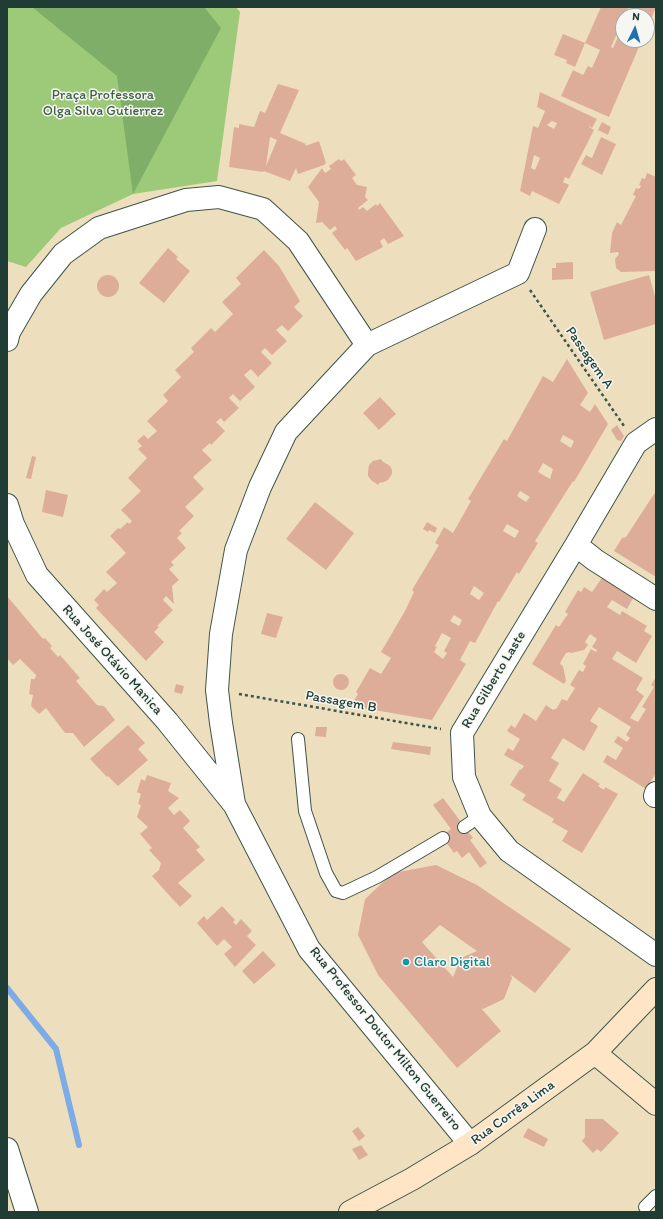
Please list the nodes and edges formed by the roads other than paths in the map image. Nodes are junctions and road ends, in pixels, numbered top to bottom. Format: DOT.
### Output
graph roads {
  1 [pos="535,229"];
  2 [pos="7,340"];
  3 [pos="367,345"];
  4 [pos="656,429"];
  5 [pos="7,505"];
  6 [pos="576,545"];
  7 [pos="656,599"];
  8 [pos="298,739"];
  9 [pos="234,804"];
  10 [pos="443,838"];
  11 [pos="656,955"];
  12 [pos="656,989"];
  13 [pos="595,1053"];
  14 [pos="656,1104"];
  15 [pos="470,1144"];
  16 [pos="7,1149"];
  17 [pos="656,1196"];
  18 [pos="645,1207"];
  19 [pos="27,1212"];
  20 [pos="350,1212"];
  1 -- 3 [label="street, Rua Professor Doutor Milton Guerreiro"];
  2 -- 3 [label="street"];
  3 -- 9 [label="street, Rua Professor Doutor Milton Guerreiro"];
  4 -- 6 [label="street, Rua Gilberto Laste"];
  5 -- 9 [label="street, Rua José Otávio Manica"];
  6 -- 7 [label="street"];
  6 -- 11 [label="street, Rua Gilberto Laste"];
  8 -- 10 [label="lane"];
  9 -- 15 [label="street, Rua Professor Doutor Milton Guerreiro"];
  12 -- 13 [label="street, Rua Corrêa Lima"];
  13 -- 14 [label="street"];
  13 -- 15 [label="street, Rua Corrêa Lima"];
  15 -- 20 [label="street, Rua Corrêa Lima"];
  16 -- 19 [label="street"];
  17 -- 18 [label="lane"];
}
